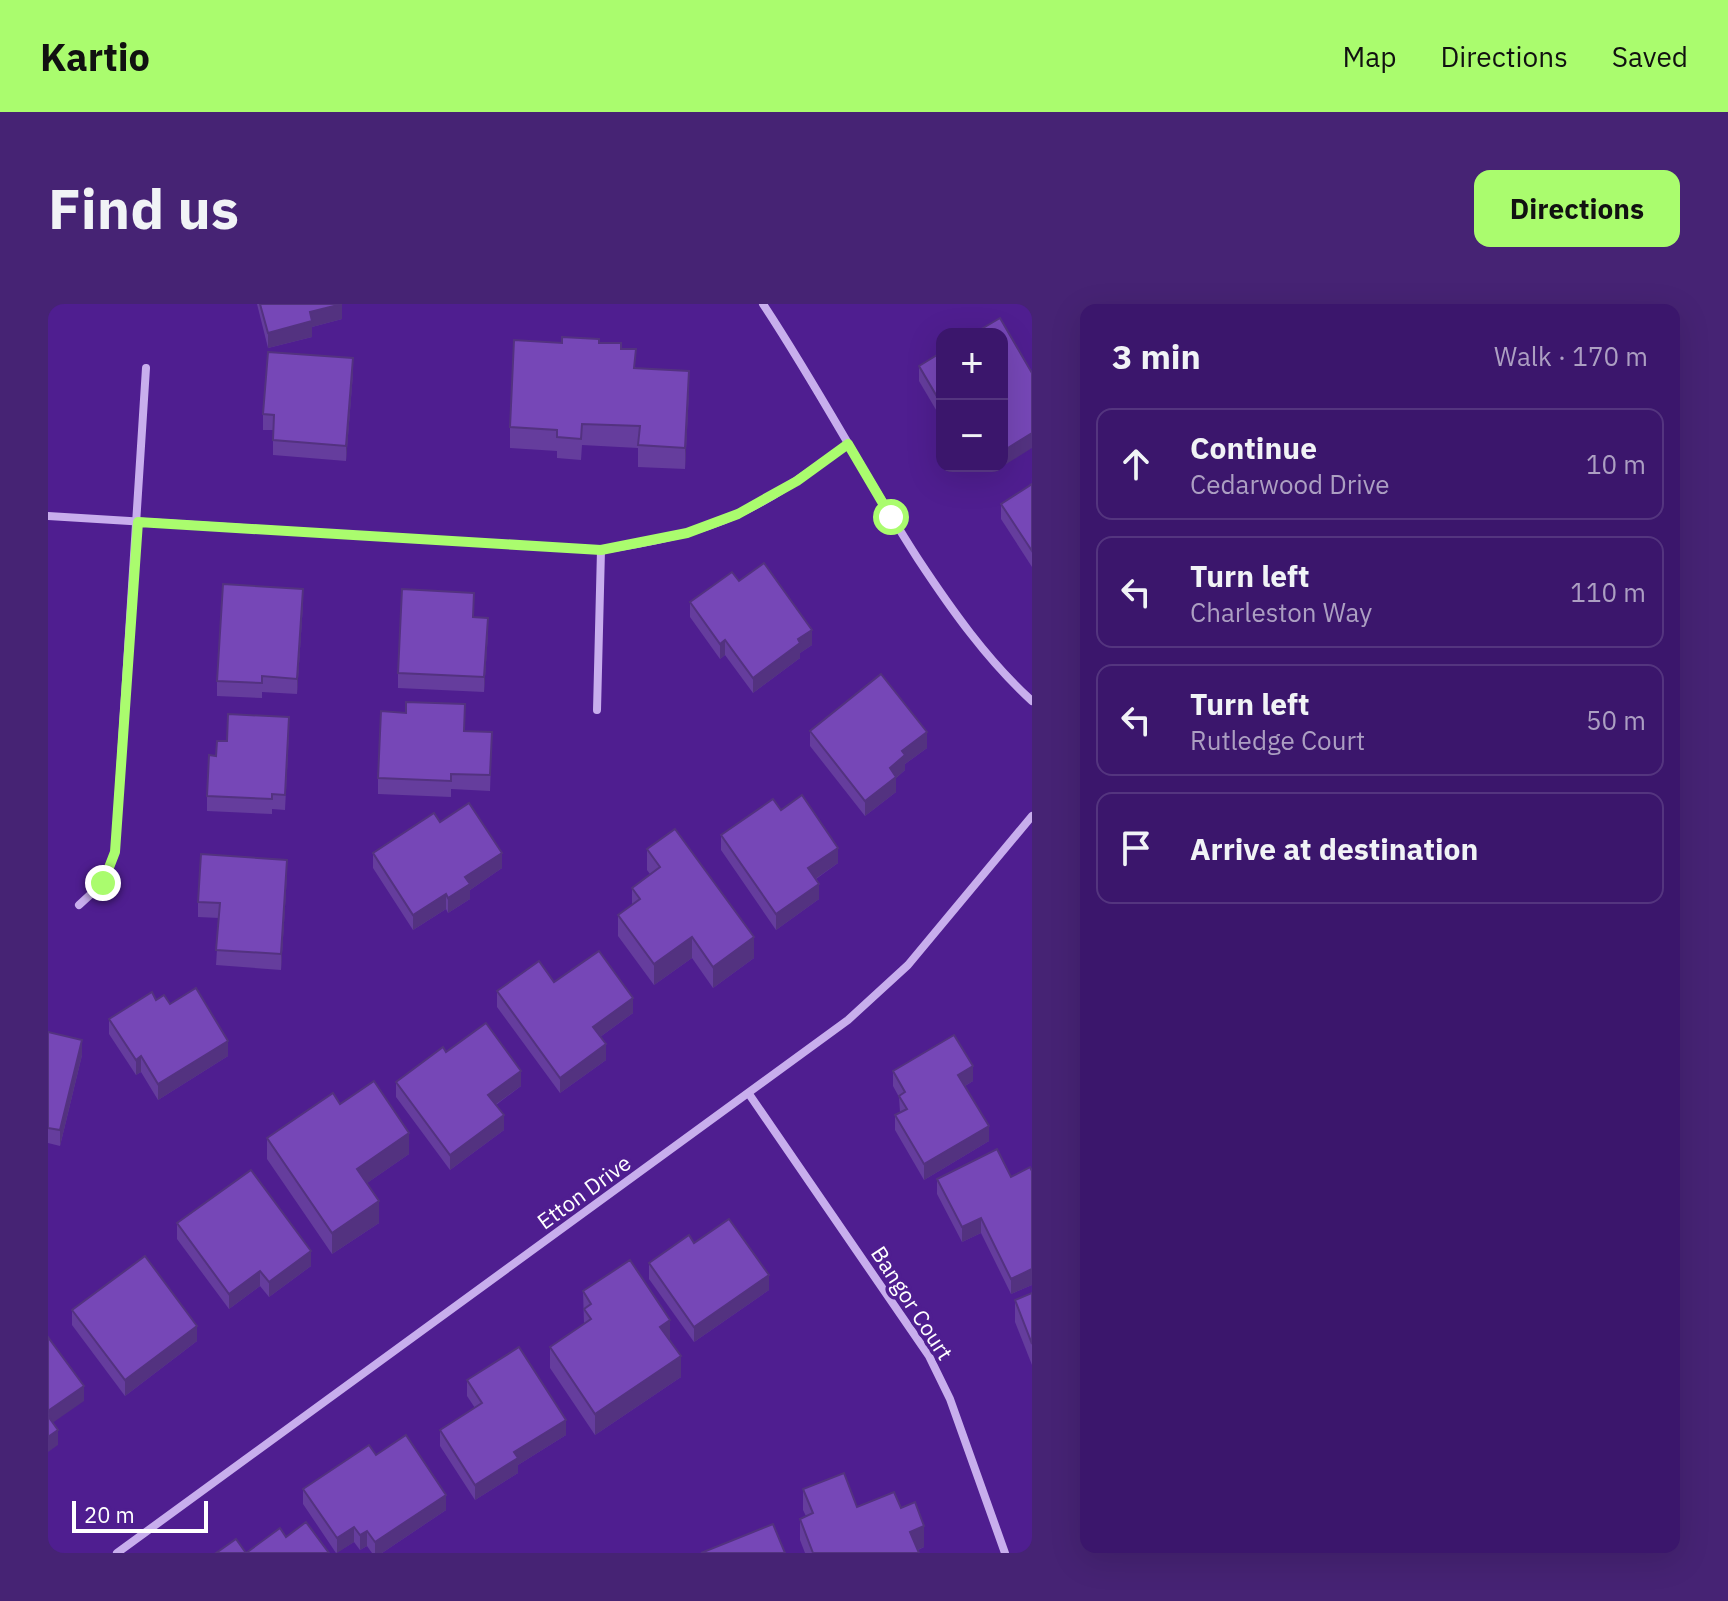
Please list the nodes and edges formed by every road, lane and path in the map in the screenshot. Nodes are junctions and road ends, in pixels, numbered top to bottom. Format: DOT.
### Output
graph roads {
  1 [pos="763,304"];
  2 [pos="146,368"];
  3 [pos="848,444"];
  4 [pos="48,516"];
  5 [pos="138,522"];
  6 [pos="601,550"];
  7 [pos="1032,701"];
  8 [pos="597,710"];
  9 [pos="1032,816"];
  10 [pos="79,905"];
  11 [pos="749,1094"];
  12 [pos="117,1553"];
  13 [pos="1005,1553"];
  1 -- 3 [label="street"];
  2 -- 5 [label="street"];
  3 -- 6 [label="street"];
  3 -- 7 [label="street"];
  4 -- 5 [label="street"];
  5 -- 6 [label="street"];
  5 -- 10 [label="street"];
  6 -- 8 [label="street"];
  9 -- 11 [label="street, Etton Drive"];
  11 -- 12 [label="street, Etton Drive"];
  11 -- 13 [label="street, Bangor Court"];
}
